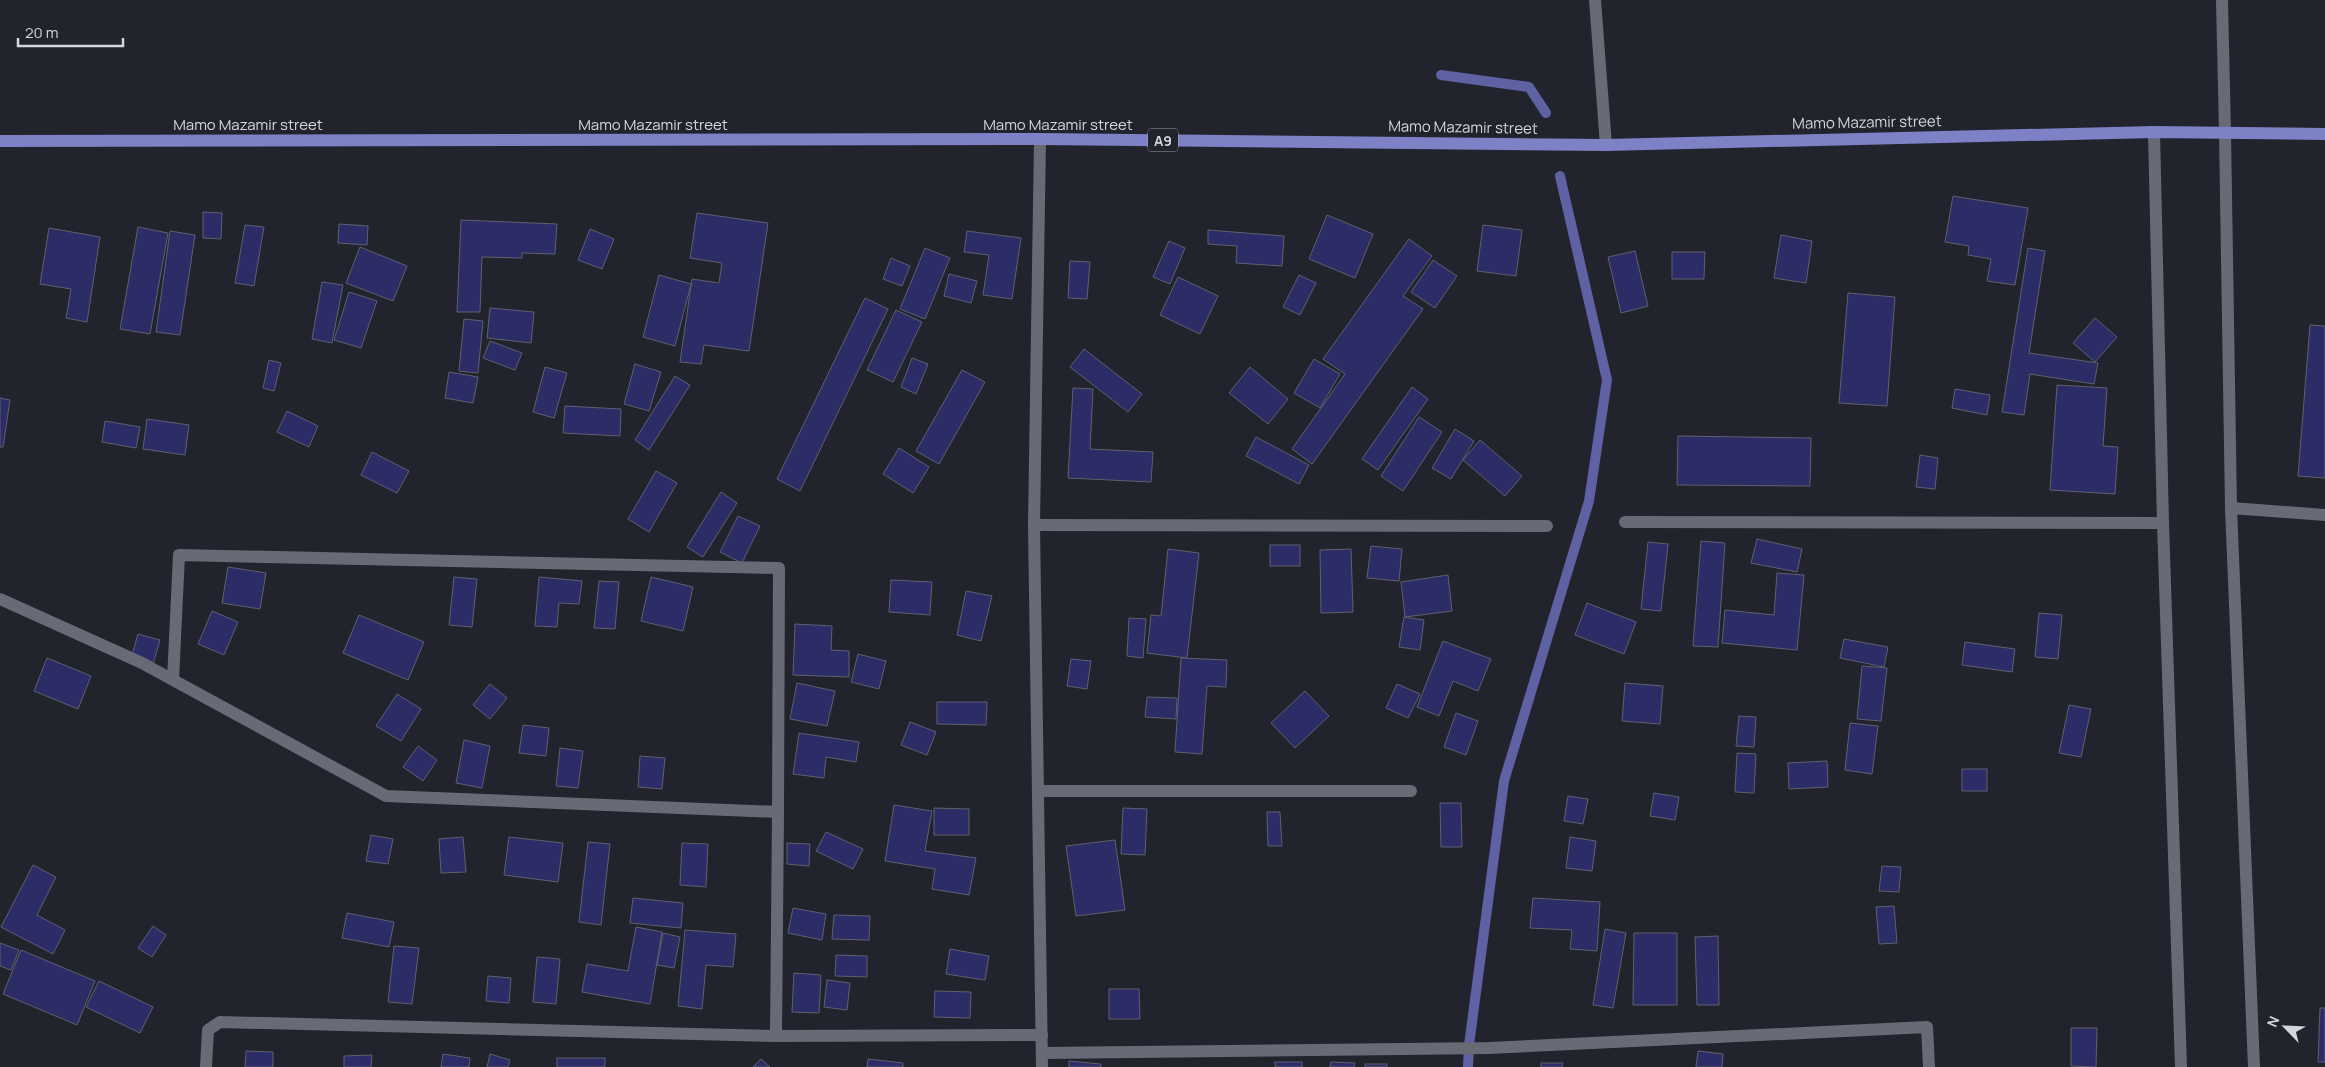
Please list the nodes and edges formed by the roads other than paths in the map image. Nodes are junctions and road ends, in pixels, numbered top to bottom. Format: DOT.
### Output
graph roads {
  1 [pos="1596,0"];
  2 [pos="2222,0"];
  3 [pos="2154,132"];
  4 [pos="2225,133"];
  5 [pos="2325,134"];
  6 [pos="1040,139"];
  7 [pos="0,141"];
  8 [pos="1606,145"];
  9 [pos="2232,508"];
  10 [pos="2325,515"];
  11 [pos="1625,522"];
  12 [pos="2164,523"];
  13 [pos="1034,524"];
  14 [pos="1547,526"];
  15 [pos="0,599"];
  16 [pos="173,680"];
  17 [pos="1038,791"];
  18 [pos="1411,791"];
  19 [pos="778,812"];
  20 [pos="1042,1035"];
  21 [pos="776,1036"];
  22 [pos="1042,1053"];
  23 [pos="206,1067"];
  24 [pos="1042,1067"];
  25 [pos="1930,1067"];
  26 [pos="2181,1067"];
  27 [pos="2254,1067"];
  1 -- 8 [label="street"];
  2 -- 4 [label="street"];
  3 -- 4 [label="main road, Mamo Mazamir street / A9"];
  3 -- 8 [label="main road, Mamo Mazamir street / A9"];
  3 -- 12 [label="street"];
  4 -- 5 [label="main road, Mamo Mazamir street / A9"];
  4 -- 9 [label="street"];
  6 -- 7 [label="main road, Mamo Mazamir street / A9"];
  6 -- 8 [label="main road, Mamo Mazamir street / A9"];
  6 -- 13 [label="street"];
  9 -- 10 [label="street"];
  9 -- 27 [label="street"];
  11 -- 12 [label="street"];
  12 -- 26 [label="street"];
  13 -- 14 [label="street"];
  13 -- 17 [label="street"];
  15 -- 16 [label="street"];
  16 -- 19 [label="street"];
  16 -- 19 [label="street"];
  17 -- 18 [label="street"];
  17 -- 20 [label="street"];
  19 -- 21 [label="street"];
  20 -- 21 [label="street"];
  20 -- 22 [label="street"];
  21 -- 23 [label="street"];
  22 -- 24 [label="street"];
  22 -- 25 [label="street"];
}
